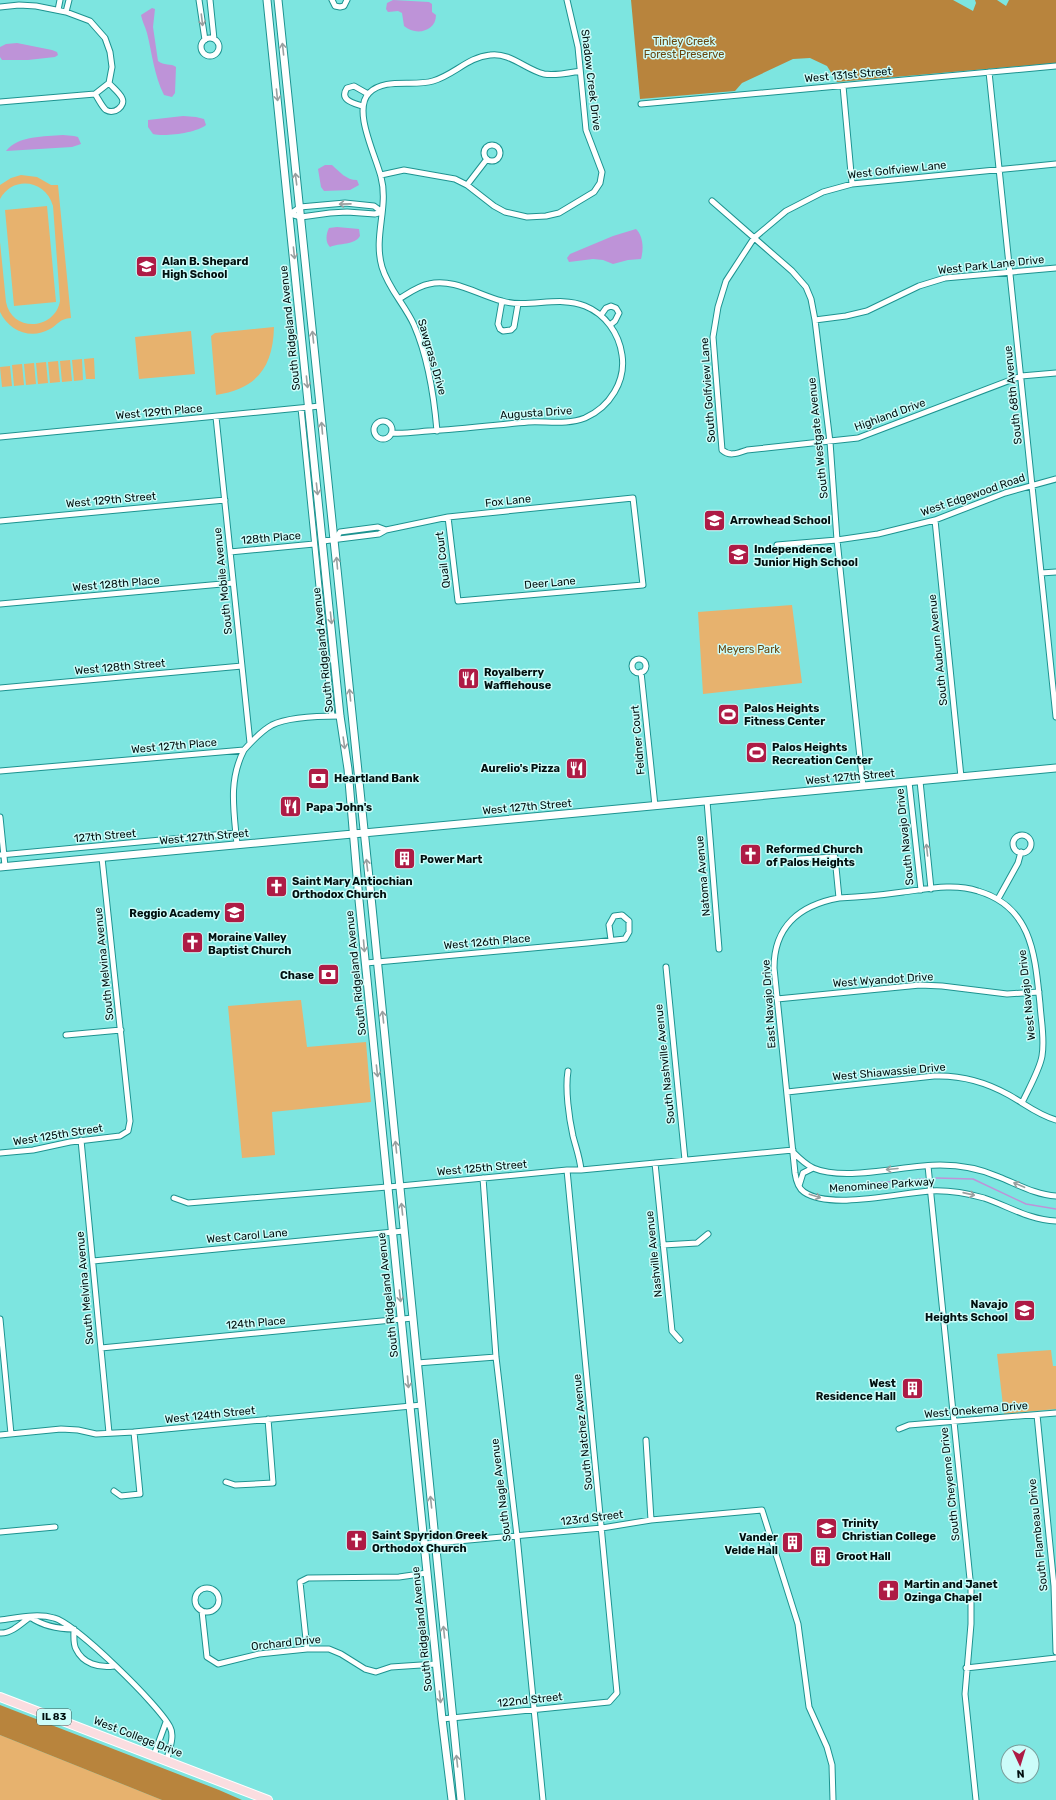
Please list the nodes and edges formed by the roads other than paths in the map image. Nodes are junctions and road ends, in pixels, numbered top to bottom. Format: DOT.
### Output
graph roads {
  1 [pos="60,0"];
  2 [pos="69,0"];
  3 [pos="199,0"];
  4 [pos="210,0"];
  5 [pos="268,0"];
  6 [pos="278,0"];
  7 [pos="332,0"];
  8 [pos="347,0"];
  9 [pos="567,0"];
  10 [pos="0,7"];
  11 [pos="58,10"];
  12 [pos="66,12"];
  13 [pos="214,39"];
  14 [pos="205,40"];
  15 [pos="1056,66"];
  16 [pos="580,71"];
  17 [pos="989,72"];
  18 [pos="109,83"];
  19 [pos="843,86"];
  20 [pos="94,94"];
  21 [pos="368,94"];
  22 [pos="0,102"];
  23 [pos="641,104"];
  24 [pos="362,106"];
  25 [pos="487,159"];
  26 [pos="1056,164"];
  27 [pos="1000,170"];
  28 [pos="381,175"];
  29 [pos="852,184"];
  30 [pos="467,186"];
  31 [pos="712,200"];
  32 [pos="300,208"];
  33 [pos="382,212"];
  34 [pos="290,214"];
  35 [pos="301,217"];
  36 [pos="754,238"];
  37 [pos="1056,268"];
  38 [pos="1010,272"];
  39 [pos="399,299"];
  40 [pos="502,301"];
  41 [pos="518,304"];
  42 [pos="601,315"];
  43 [pos="815,320"];
  44 [pos="610,325"];
  45 [pos="1056,373"];
  46 [pos="1021,376"];
  47 [pos="320,406"];
  48 [pos="301,408"];
  49 [pos="309,408"];
  50 [pos="216,417"];
  51 [pos="438,431"];
  52 [pos="392,433"];
  53 [pos="0,437"];
  54 [pos="830,442"];
  55 [pos="726,454"];
  56 [pos="1056,479"];
  57 [pos="1032,484"];
  58 [pos="225,500"];
  59 [pos="448,517"];
  60 [pos="935,520"];
  61 [pos="0,521"];
  62 [pos="386,530"];
  63 [pos="335,540"];
  64 [pos="838,540"];
  65 [pos="323,541"];
  66 [pos="314,544"];
  67 [pos="777,545"];
  68 [pos="230,552"];
  69 [pos="1056,572"];
  70 [pos="1041,573"];
  71 [pos="234,583"];
  72 [pos="643,585"];
  73 [pos="458,601"];
  74 [pos="0,604"];
  75 [pos="242,666"];
  76 [pos="1054,669"];
  77 [pos="641,672"];
  78 [pos="0,688"];
  79 [pos="332,716"];
  80 [pos="340,716"];
  81 [pos="1056,717"];
  82 [pos="250,743"];
  83 [pos="244,750"];
  84 [pos="1056,768"];
  85 [pos="0,771"];
  86 [pos="961,777"];
  87 [pos="920,781"];
  88 [pos="910,782"];
  89 [pos="863,786"];
  90 [pos="707,801"];
  91 [pos="655,806"];
  92 [pos="0,817"];
  93 [pos="236,833"];
  94 [pos="364,833"];
  95 [pos="354,834"];
  96 [pos="237,845"];
  97 [pos="1021,852"];
  98 [pos="2,855"];
  99 [pos="102,858"];
  100 [pos="798,859"];
  101 [pos="3,867"];
  102 [pos="931,889"];
  103 [pos="921,890"];
  104 [pos="839,898"];
  105 [pos="998,899"];
  106 [pos="611,940"];
  107 [pos="719,949"];
  108 [pos="377,962"];
  109 [pos="366,963"];
  110 [pos="666,966"];
  111 [pos="1039,992"];
  112 [pos="777,1000"];
  113 [pos="121,1030"];
  114 [pos="66,1036"];
  115 [pos="568,1071"];
  116 [pos="787,1092"];
  117 [pos="1022,1103"];
  118 [pos="1056,1120"];
  119 [pos="120,1136"];
  120 [pos="81,1140"];
  121 [pos="794,1152"];
  122 [pos="0,1153"];
  123 [pos="685,1160"];
  124 [pos="655,1163"];
  125 [pos="928,1166"];
  126 [pos="813,1168"];
  127 [pos="567,1170"];
  128 [pos="581,1170"];
  129 [pos="483,1178"];
  130 [pos="388,1186"];
  131 [pos="400,1186"];
  132 [pos="799,1186"];
  133 [pos="930,1191"];
  134 [pos="1056,1196"];
  135 [pos="174,1198"];
  136 [pos="1056,1221"];
  137 [pos="404,1231"];
  138 [pos="393,1232"];
  139 [pos="708,1234"];
  140 [pos="663,1245"];
  141 [pos="93,1261"];
  142 [pos="413,1318"];
  143 [pos="0,1319"];
  144 [pos="402,1319"];
  145 [pos="680,1340"];
  146 [pos="101,1348"];
  147 [pos="496,1357"];
  148 [pos="417,1363"];
  149 [pos="422,1405"];
  150 [pos="410,1406"];
  151 [pos="1056,1413"];
  152 [pos="1037,1415"];
  153 [pos="268,1419"];
  154 [pos="954,1422"];
  155 [pos="899,1429"];
  156 [pos="134,1432"];
  157 [pos="11,1434"];
  158 [pos="109,1434"];
  159 [pos="0,1435"];
  160 [pos="646,1440"];
  161 [pos="226,1482"];
  162 [pos="114,1491"];
  163 [pos="651,1520"];
  164 [pos="55,1526"];
  165 [pos="602,1528"];
  166 [pos="0,1532"];
  167 [pos="517,1536"];
  168 [pos="435,1543"];
  169 [pos="425,1544"];
  170 [pos="427,1573"];
  171 [pos="202,1611"];
  172 [pos="30,1617"];
  173 [pos="0,1620"];
  174 [pos="74,1629"];
  175 [pos="0,1633"];
  176 [pos="307,1649"];
  177 [pos="1056,1652"];
  178 [pos="1056,1658"];
  179 [pos="436,1664"];
  180 [pos="114,1666"];
  181 [pos="966,1668"];
  182 [pos="617,1693"];
  183 [pos="0,1696"];
  184 [pos="534,1709"];
  185 [pos="453,1718"];
  186 [pos="442,1719"];
  187 [pos="166,1722"];
  188 [pos="154,1755"];
  189 [pos="166,1760"];
  190 [pos="268,1800"];
  191 [pos="452,1800"];
  192 [pos="461,1800"];
  193 [pos="543,1800"];
  194 [pos="833,1800"];
  195 [pos="976,1800"];
  1 -- 11 [label="street"];
  2 -- 12 [label="street"];
  3 -- 14 [label="street, one-way"];
  4 -- 13 [label="street"];
  5 -- 34 [label="main road, South Ridgeland Avenue, one-way"];
  32 -- 6 [label="main road, South Ridgeland Avenue, one-way"];
  7 -- 8 [label="street"];
  9 -- 16 [label="street, Shadow Creek Drive"];
  10 -- 11 [label="street"];
  11 -- 12 [label="street"];
  12 -- 18 [label="street"];
  13 -- 14 [label="street"];
  13 -- 14 [label="street"];
  15 -- 17 [label="street, West 131st Street"];
  16 -- 21 [label="street"];
  16 -- 30 [label="street, Shadow Creek Drive"];
  17 -- 19 [label="street, West 131st Street"];
  17 -- 27 [label="street, South 68th Avenue"];
  18 -- 20 [label="street"];
  18 -- 20 [label="street"];
  19 -- 23 [label="street, West 131st Street"];
  19 -- 29 [label="street"];
  20 -- 22 [label="street"];
  21 -- 24 [label="street"];
  21 -- 24 [label="street"];
  24 -- 28 [label="street, Sawgrass Drive"];
  25 -- 30 [label="street"];
  26 -- 27 [label="street, West Golfview Lane"];
  27 -- 29 [label="street, West Golfview Lane"];
  27 -- 38 [label="street, South 68th Avenue"];
  28 -- 30 [label="street, Shadow Creek Drive"];
  28 -- 33 [label="street, Sawgrass Drive"];
  29 -- 36 [label="street, West Golfview Lane"];
  31 -- 36 [label="street, South Westgate Avenue"];
  33 -- 32 [label="street, one-way"];
  32 -- 34 [label="street"];
  32 -- 35 [label="main road, South Ridgeland Avenue"];
  33 -- 35 [label="street"];
  33 -- 39 [label="street, Sawgrass Drive"];
  34 -- 35 [label="street"];
  34 -- 49 [label="main road, South Ridgeland Avenue, one-way"];
  47 -- 35 [label="main road, South Ridgeland Avenue, one-way"];
  36 -- 43 [label="street, South Westgate Avenue"];
  36 -- 55 [label="street, South Golfview Lane"];
  37 -- 38 [label="street, West Park Lane Drive"];
  38 -- 43 [label="street, West Park Lane Drive"];
  38 -- 46 [label="street, South 68th Avenue"];
  39 -- 40 [label="street, Augusta Drive"];
  39 -- 51 [label="street, Sawgrass Drive"];
  40 -- 41 [label="street, Augusta Drive"];
  40 -- 41 [label="street"];
  41 -- 42 [label="street, Augusta Drive"];
  42 -- 44 [label="street, Augusta Drive"];
  42 -- 44 [label="street"];
  43 -- 54 [label="street, South Westgate Avenue"];
  44 -- 51 [label="street, Augusta Drive"];
  45 -- 46 [label="street, Highland Drive"];
  46 -- 54 [label="street, Highland Drive"];
  46 -- 57 [label="street, South 68th Avenue"];
  47 -- 49 [label="street, West 129th Place"];
  63 -- 47 [label="main road, South Ridgeland Avenue, one-way"];
  48 -- 49 [label="street, West 129th Place"];
  48 -- 50 [label="street, West 129th Place"];
  48 -- 66 [label="street"];
  49 -- 65 [label="main road, South Ridgeland Avenue, one-way"];
  50 -- 53 [label="street, West 129th Place"];
  50 -- 58 [label="street, South Mobile Avenue"];
  51 -- 52 [label="street, Augusta Drive"];
  54 -- 55 [label="street, Highland Drive"];
  54 -- 64 [label="street, South Westgate Avenue"];
  56 -- 57 [label="street, West Edgewood Road"];
  57 -- 60 [label="street, West Edgewood Road"];
  57 -- 70 [label="street, South 68th Avenue"];
  58 -- 61 [label="street, West 129th Street"];
  58 -- 68 [label="street, South Mobile Avenue"];
  59 -- 62 [label="street, Fox Lane"];
  59 -- 72 [label="street, Fox Lane"];
  59 -- 73 [label="street, Quail Court"];
  60 -- 64 [label="street, West Edgewood Road"];
  60 -- 86 [label="street, South Auburn Avenue"];
  62 -- 63 [label="street, Fox Lane"];
  62 -- 63 [label="street, Fox Lane"];
  63 -- 65 [label="street"];
  94 -- 63 [label="main road, South Ridgeland Avenue, one-way"];
  64 -- 67 [label="street, West Edgewood Road"];
  64 -- 89 [label="street, South Westgate Avenue"];
  65 -- 80 [label="main road, South Ridgeland Avenue, one-way"];
  66 -- 68 [label="street, 128th Place"];
  66 -- 79 [label="street"];
  68 -- 71 [label="street, South Mobile Avenue"];
  69 -- 70 [label="street"];
  70 -- 76 [label="street, South 68th Avenue"];
  71 -- 74 [label="street, West 128th Place"];
  71 -- 75 [label="street, South Mobile Avenue"];
  72 -- 73 [label="street, Deer Lane"];
  75 -- 78 [label="street, West 128th Street"];
  75 -- 82 [label="street, South Mobile Avenue"];
  76 -- 81 [label="street, South 68th Avenue"];
  77 -- 91 [label="street, Feldner Court"];
  79 -- 80 [label="street"];
  79 -- 82 [label="street"];
  80 -- 95 [label="main road, South Ridgeland Avenue, one-way"];
  82 -- 83 [label="street"];
  83 -- 85 [label="street, West 127th Place"];
  83 -- 93 [label="street"];
  84 -- 86 [label="main road, West 127th Street"];
  86 -- 87 [label="main road, West 127th Street"];
  87 -- 88 [label="main road, West 127th Street"];
  102 -- 87 [label="street, one-way"];
  88 -- 89 [label="main road, West 127th Street"];
  88 -- 103 [label="street, South Navajo Drive"];
  89 -- 90 [label="main road, West 127th Street"];
  90 -- 91 [label="main road, West 127th Street"];
  90 -- 107 [label="street, Natoma Avenue"];
  91 -- 94 [label="main road, West 127th Street"];
  92 -- 98 [label="street"];
  93 -- 96 [label="street"];
  93 -- 98 [label="street, 127th Street"];
  94 -- 95 [label="main road, West 127th Street"];
  108 -- 94 [label="main road, South Ridgeland Avenue, one-way"];
  95 -- 96 [label="main road, West 127th Street"];
  95 -- 109 [label="main road, South Ridgeland Avenue, one-way"];
  96 -- 99 [label="main road, West 127th Street"];
  97 -- 105 [label="street"];
  98 -- 101 [label="street"];
  99 -- 101 [label="main road, West 127th Street"];
  99 -- 113 [label="street, South Melvina Avenue"];
  100 -- 104 [label="street"];
  102 -- 103 [label="street, West Navajo Drive"];
  102 -- 105 [label="street, West Navajo Drive"];
  103 -- 104 [label="street, East Navajo Drive"];
  104 -- 112 [label="street, East Navajo Drive"];
  105 -- 111 [label="street, West Navajo Drive"];
  106 -- 106 [label="street, West 126th Place"];
  106 -- 108 [label="street, West 126th Place"];
  108 -- 109 [label="street, West 126th Place"];
  131 -- 108 [label="main road, South Ridgeland Avenue, one-way"];
  109 -- 130 [label="main road, South Ridgeland Avenue, one-way"];
  110 -- 123 [label="street, South Nashville Avenue"];
  111 -- 112 [label="street, West Wyandot Drive"];
  111 -- 117 [label="street, West Navajo Drive"];
  112 -- 116 [label="street, East Navajo Drive"];
  113 -- 114 [label="street"];
  113 -- 119 [label="street, South Melvina Avenue"];
  115 -- 128 [label="street"];
  116 -- 117 [label="street, West Shiawassie Drive"];
  116 -- 121 [label="street, East Navajo Drive"];
  117 -- 118 [label="street, West Shiawassie Drive"];
  119 -- 120 [label="street, West 125th Street"];
  120 -- 122 [label="street, West 125th Street"];
  120 -- 141 [label="street, South Melvina Avenue"];
  121 -- 123 [label="street, West 125th Street"];
  121 -- 126 [label="street, Menominee Parkway"];
  121 -- 132 [label="street"];
  123 -- 124 [label="street, West 125th Street"];
  124 -- 128 [label="street, West 125th Street"];
  124 -- 140 [label="street, Nashville Avenue"];
  125 -- 126 [label="street, Menominee Parkway, one-way"];
  125 -- 133 [label="street, South Cheyenne Drive"];
  134 -- 125 [label="street, Menominee Parkway, one-way"];
  126 -- 132 [label="street"];
  127 -- 128 [label="street, West 125th Street"];
  127 -- 129 [label="street, West 125th Street"];
  127 -- 165 [label="street, South Natchez Avenue"];
  129 -- 131 [label="street, West 125th Street"];
  129 -- 147 [label="street, South Nagle Avenue"];
  130 -- 131 [label="street, West 125th Street"];
  130 -- 135 [label="street, West 125th Street"];
  130 -- 138 [label="main road, South Ridgeland Avenue"];
  137 -- 131 [label="main road, South Ridgeland Avenue, one-way"];
  132 -- 133 [label="street, Menominee Parkway, one-way"];
  133 -- 136 [label="street, Menominee Parkway, one-way"];
  133 -- 154 [label="street, South Cheyenne Drive"];
  137 -- 138 [label="street, West Carol Lane"];
  137 -- 142 [label="main road, South Ridgeland Avenue"];
  138 -- 141 [label="street, West Carol Lane"];
  138 -- 144 [label="main road, South Ridgeland Avenue, one-way"];
  139 -- 140 [label="street"];
  140 -- 145 [label="street, Nashville Avenue"];
  141 -- 146 [label="street, South Melvina Avenue"];
  142 -- 144 [label="street, 124th Place"];
  142 -- 148 [label="main road, South Ridgeland Avenue"];
  143 -- 157 [label="street"];
  144 -- 146 [label="street, 124th Place"];
  144 -- 150 [label="main road, South Ridgeland Avenue, one-way"];
  146 -- 158 [label="street, South Melvina Avenue"];
  147 -- 148 [label="street"];
  147 -- 167 [label="street, South Nagle Avenue"];
  148 -- 149 [label="main road, South Ridgeland Avenue"];
  149 -- 150 [label="street, West 124th Street"];
  168 -- 149 [label="main road, South Ridgeland Avenue, one-way"];
  150 -- 153 [label="street, West 124th Street"];
  150 -- 169 [label="main road, South Ridgeland Avenue"];
  151 -- 152 [label="street, West Onekema Drive"];
  152 -- 154 [label="street, West Onekema Drive"];
  152 -- 177 [label="street, South Flambeau Drive"];
  153 -- 156 [label="street, West 124th Street"];
  153 -- 161 [label="street"];
  154 -- 155 [label="street, West Onekema Drive"];
  154 -- 181 [label="street, South Cheyenne Drive"];
  156 -- 158 [label="street, West 124th Street"];
  156 -- 162 [label="street"];
  157 -- 158 [label="street, West 124th Street"];
  157 -- 159 [label="street, West 124th Street"];
  160 -- 163 [label="street"];
  163 -- 165 [label="street, 123rd Street"];
  163 -- 194 [label="street, 123rd Street"];
  164 -- 166 [label="street"];
  165 -- 167 [label="street, 123rd Street"];
  165 -- 182 [label="street, South Natchez Avenue"];
  167 -- 168 [label="street, 123rd Street"];
  167 -- 184 [label="street, South Nagle Avenue"];
  168 -- 169 [label="street, 123rd Street"];
  185 -- 168 [label="main road, South Ridgeland Avenue, one-way"];
  169 -- 170 [label="main road, South Ridgeland Avenue"];
  170 -- 176 [label="street"];
  170 -- 179 [label="main road, South Ridgeland Avenue"];
  171 -- 171 [label="street"];
  171 -- 176 [label="street, Orchard Drive"];
  172 -- 173 [label="street"];
  172 -- 174 [label="street"];
  172 -- 174 [label="street"];
  172 -- 175 [label="street"];
  174 -- 180 [label="street"];
  174 -- 180 [label="street"];
  176 -- 179 [label="street, Orchard Drive"];
  178 -- 181 [label="street"];
  179 -- 186 [label="main road, South Ridgeland Avenue, one-way"];
  180 -- 187 [label="street"];
  181 -- 195 [label="street, South Cheyenne Drive"];
  182 -- 184 [label="street, 122nd Street"];
  183 -- 188 [label="main road, West College Drive / IL 83"];
  184 -- 185 [label="street, 122nd Street"];
  184 -- 193 [label="street, South Nagle Avenue"];
  185 -- 186 [label="street, 122nd Street"];
  192 -- 185 [label="main road, South Ridgeland Avenue, one-way"];
  186 -- 191 [label="main road, South Ridgeland Avenue"];
  187 -- 188 [label="street"];
  187 -- 189 [label="street"];
  188 -- 189 [label="main road, West College Drive / IL 83"];
  189 -- 190 [label="main road, West College Drive / IL 83"];
}
